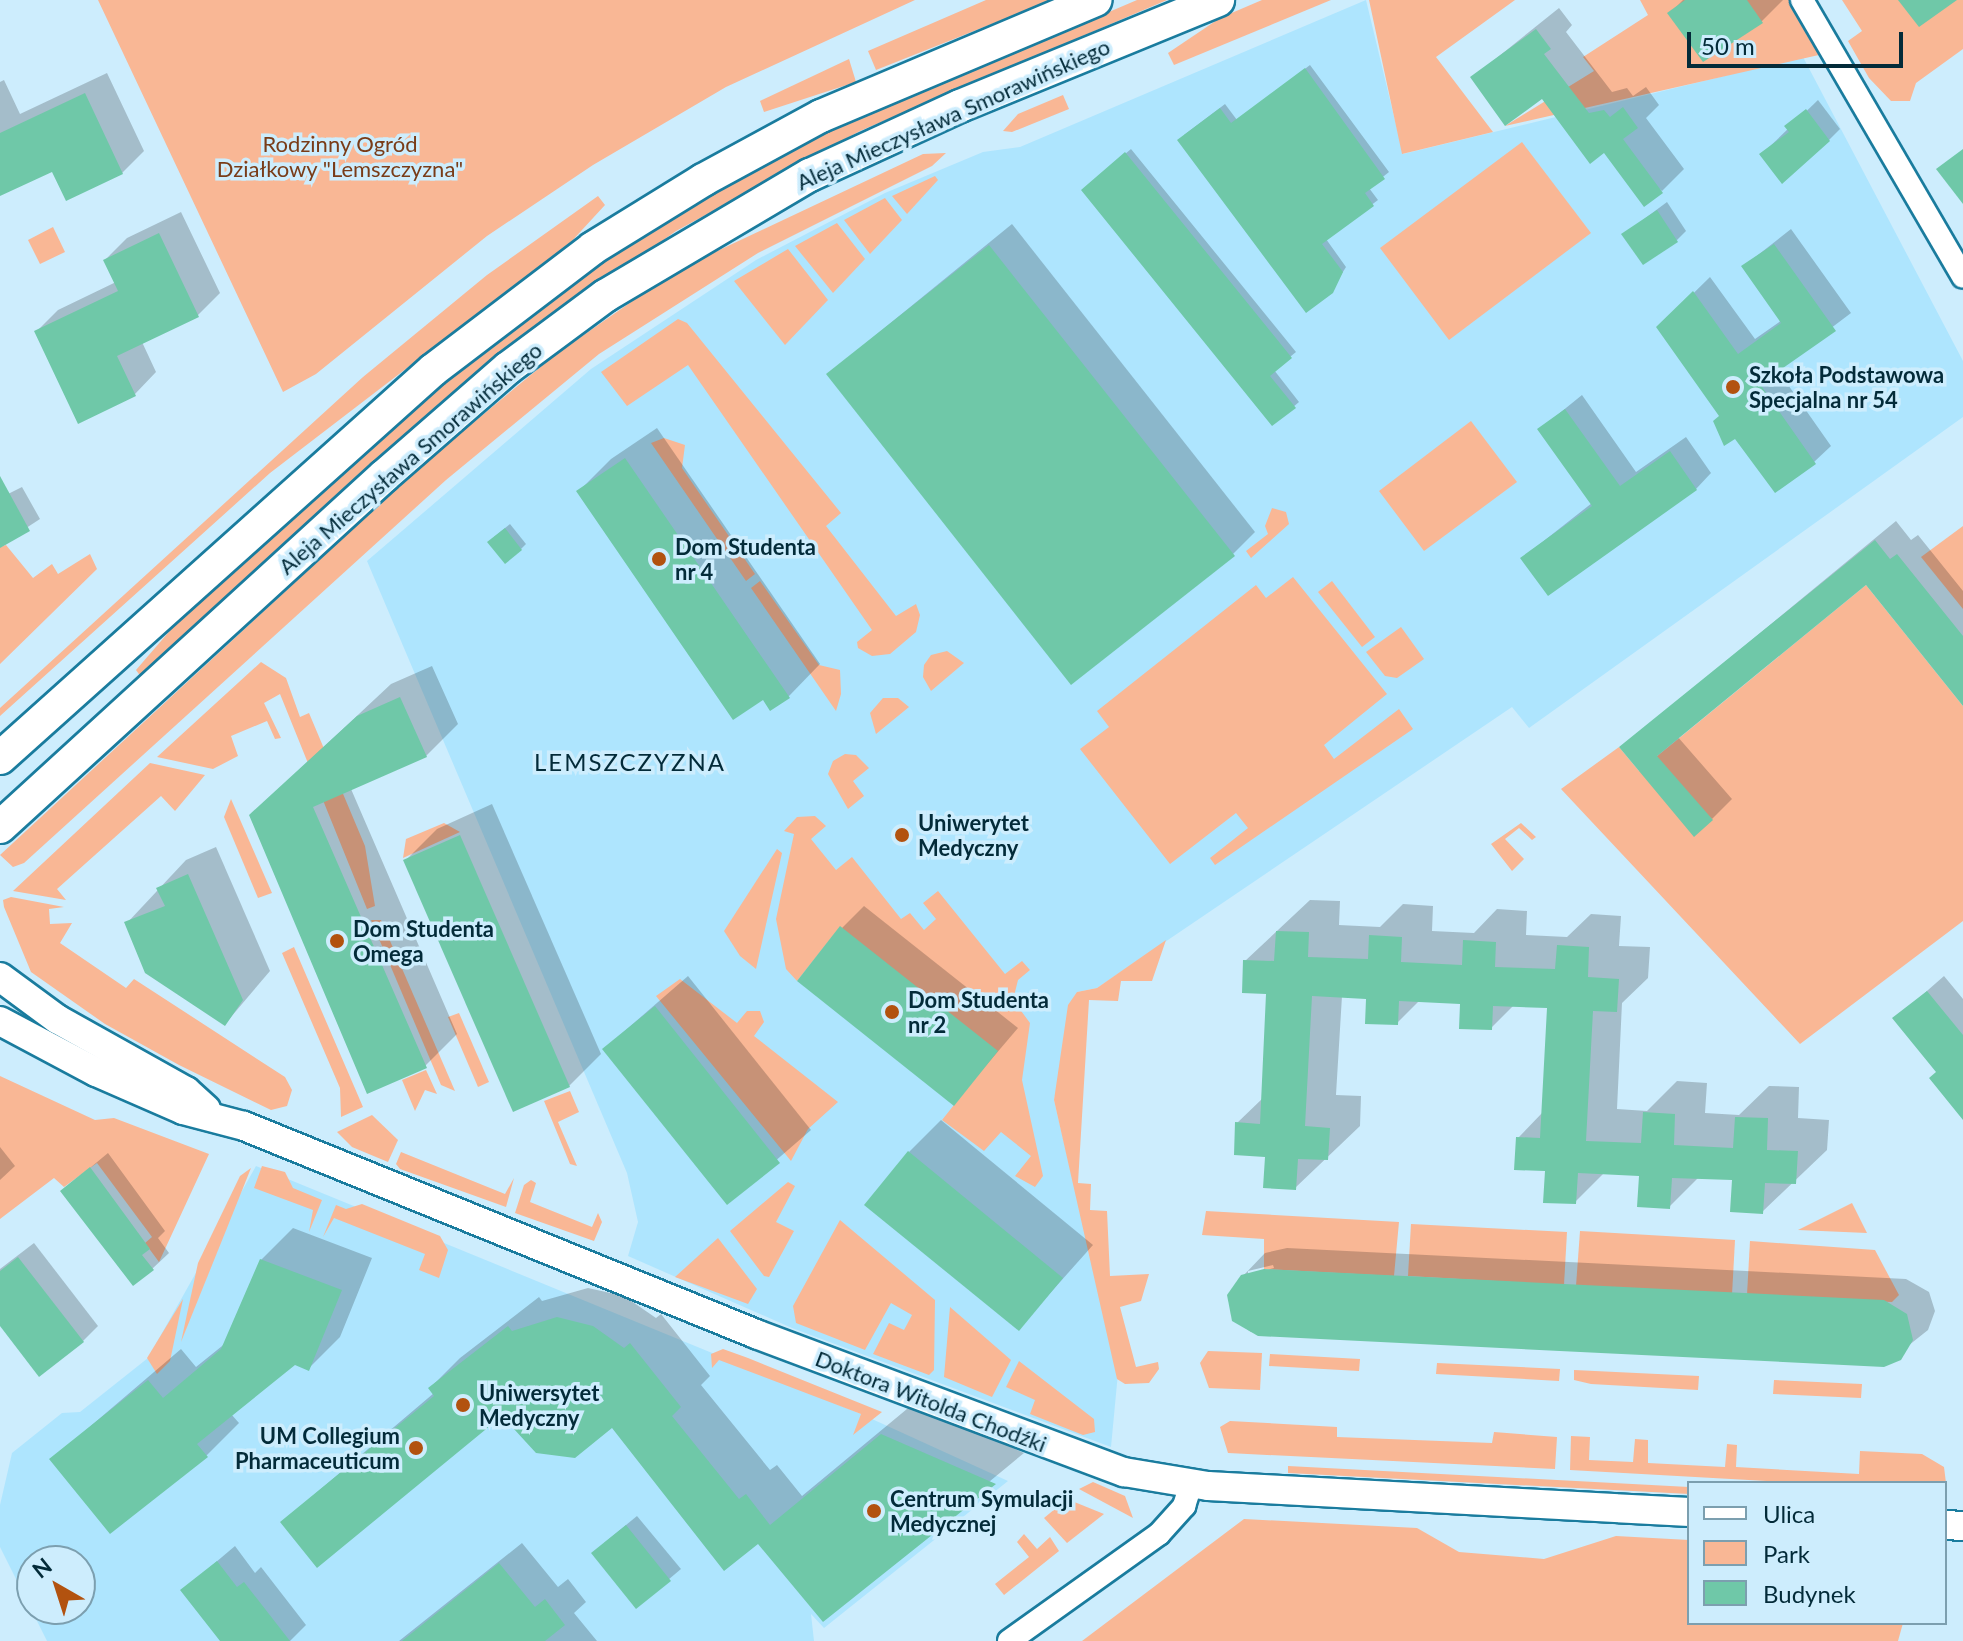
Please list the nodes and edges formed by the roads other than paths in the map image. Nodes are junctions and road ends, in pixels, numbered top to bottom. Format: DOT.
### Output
graph roads {
  1 [pos="1095,0"];
  2 [pos="1218,0"];
  3 [pos="1802,0"];
  4 [pos="1963,277"];
  5 [pos="0,758"];
  6 [pos="0,827"];
  7 [pos="0,977"];
  8 [pos="0,1021"];
  9 [pos="213,1115"];
  10 [pos="1191,1484"];
  11 [pos="1687,1512"];
  12 [pos="1009,1641"];
  1 -- 5 [label="main road"];
  2 -- 6 [label="main road, Aleja Mieczysława Smorawińskiego"];
  3 -- 4 [label="street"];
  7 -- 9 [label="street, Doktora Witolda Chodźki"];
  8 -- 9 [label="street, Doktora Witolda Chodźki"];
  9 -- 10 [label="street, Doktora Witolda Chodźki"];
  10 -- 11 [label="street, Doktora Witolda Chodźki"];
  10 -- 12 [label="street"];
}
